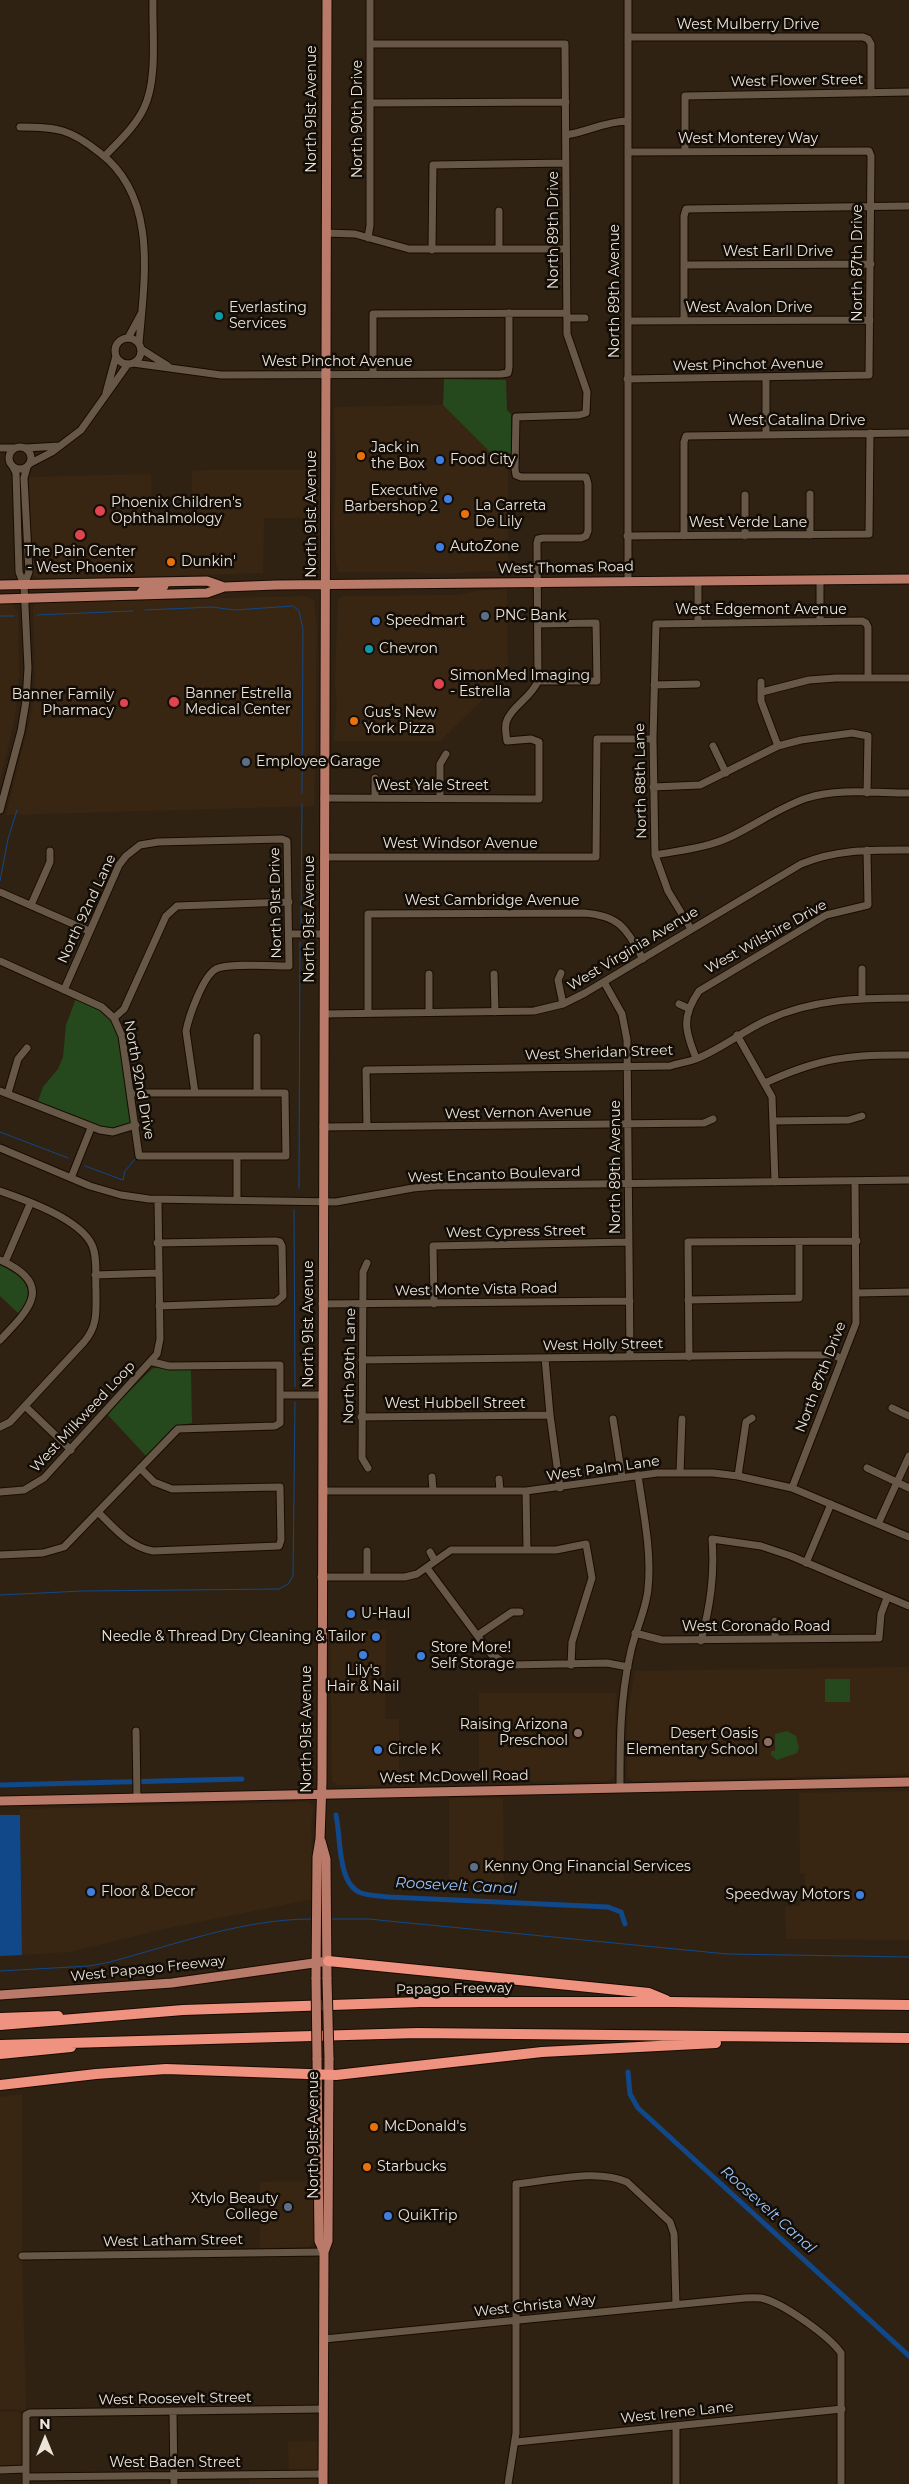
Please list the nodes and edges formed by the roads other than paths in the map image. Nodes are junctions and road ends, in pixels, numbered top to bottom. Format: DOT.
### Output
graph roads {
  1 [pos="153,0"];
  2 [pos="327,0"];
  3 [pos="370,0"];
  4 [pos="628,0"];
  5 [pos="628,37"];
  6 [pos="370,44"];
  7 [pos="909,92"];
  8 [pos="871,93"];
  9 [pos="370,102"];
  10 [pos="566,102"];
  11 [pos="628,120"];
  12 [pos="20,127"];
  13 [pos="566,134"];
  14 [pos="869,151"];
  15 [pos="628,152"];
  16 [pos="685,152"];
  17 [pos="105,156"];
  18 [pos="566,163"];
  19 [pos="909,206"];
  20 [pos="870,207"];
  21 [pos="499,212"];
  22 [pos="326,234"];
  23 [pos="368,238"];
  24 [pos="566,248"];
  25 [pos="499,249"];
  26 [pos="432,250"];
  27 [pos="684,264"];
  28 [pos="871,264"];
  29 [pos="509,313"];
  30 [pos="141,314"];
  31 [pos="567,316"];
  32 [pos="585,318"];
  33 [pos="684,320"];
  34 [pos="870,320"];
  35 [pos="628,321"];
  36 [pos="128,338"];
  37 [pos="140,346"];
  38 [pos="116,356"];
  39 [pos="130,364"];
  40 [pos="168,367"];
  41 [pos="373,374"];
  42 [pos="326,375"];
  43 [pos="869,375"];
  44 [pos="766,378"];
  45 [pos="627,379"];
  46 [pos="106,393"];
  47 [pos="909,433"];
  48 [pos="766,434"];
  49 [pos="870,434"];
  50 [pos="59,446"];
  51 [pos="0,448"];
  52 [pos="13,448"];
  53 [pos="26,448"];
  54 [pos="0,458"];
  55 [pos="11,464"];
  56 [pos="30,464"];
  57 [pos="810,494"];
  58 [pos="745,495"];
  59 [pos="17,500"];
  60 [pos="810,535"];
  61 [pos="627,536"];
  62 [pos="684,536"];
  63 [pos="745,536"];
  64 [pos="28,538"];
  65 [pos="909,579"];
  66 [pos="820,580"];
  67 [pos="181,581"];
  68 [pos="628,581"];
  69 [pos="698,581"];
  70 [pos="537,582"];
  71 [pos="107,583"];
  72 [pos="326,584"];
  73 [pos="0,585"];
  74 [pos="24,585"];
  75 [pos="224,586"];
  76 [pos="139,595"];
  77 [pos="0,599"];
  78 [pos="24,599"];
  79 [pos="698,622"];
  80 [pos="820,622"];
  81 [pos="538,624"];
  82 [pos="656,624"];
  83 [pos="868,677"];
  84 [pos="909,678"];
  85 [pos="538,681"];
  86 [pos="761,682"];
  87 [pos="697,684"];
  88 [pos="654,685"];
  89 [pos="762,692"];
  90 [pos="653,739"];
  91 [pos="713,746"];
  92 [pos="778,746"];
  93 [pos="446,754"];
  94 [pos="726,773"];
  95 [pos="375,778"];
  96 [pos="654,787"];
  97 [pos="867,793"];
  98 [pos="909,793"];
  99 [pos="324,798"];
  100 [pos="375,798"];
  101 [pos="440,798"];
  102 [pos="0,810"];
  103 [pos="288,841"];
  104 [pos="867,850"];
  105 [pos="909,850"];
  106 [pos="50,851"];
  107 [pos="655,855"];
  108 [pos="324,857"];
  109 [pos="0,892"];
  110 [pos="289,902"];
  111 [pos="31,905"];
  112 [pos="692,929"];
  113 [pos="89,931"];
  114 [pos="289,934"];
  115 [pos="324,934"];
  116 [pos="643,959"];
  117 [pos="0,961"];
  118 [pos="862,969"];
  119 [pos="561,973"];
  120 [pos="428,974"];
  121 [pos="494,974"];
  122 [pos="604,982"];
  123 [pos="64,990"];
  124 [pos="862,998"];
  125 [pos="909,998"];
  126 [pos="563,1004"];
  127 [pos="679,1004"];
  128 [pos="688,1008"];
  129 [pos="429,1012"];
  130 [pos="495,1012"];
  131 [pos="368,1013"];
  132 [pos="324,1014"];
  133 [pos="114,1018"];
  134 [pos="737,1035"];
  135 [pos="257,1037"];
  136 [pos="27,1048"];
  137 [pos="909,1055"];
  138 [pos="696,1058"];
  139 [pos="628,1067"];
  140 [pos="765,1083"];
  141 [pos="0,1091"];
  142 [pos="8,1093"];
  143 [pos="131,1093"];
  144 [pos="195,1093"];
  145 [pos="257,1093"];
  146 [pos="862,1116"];
  147 [pos="713,1119"];
  148 [pos="774,1122"];
  149 [pos="628,1124"];
  150 [pos="136,1125"];
  151 [pos="323,1127"];
  152 [pos="367,1127"];
  153 [pos="92,1128"];
  154 [pos="0,1148"];
  155 [pos="237,1156"];
  156 [pos="71,1178"];
  157 [pos="909,1180"];
  158 [pos="855,1181"];
  159 [pos="775,1182"];
  160 [pos="628,1184"];
  161 [pos="0,1191"];
  162 [pos="158,1200"];
  163 [pos="237,1200"];
  164 [pos="323,1202"];
  165 [pos="30,1204"];
  166 [pos="857,1241"];
  167 [pos="629,1242"];
  168 [pos="799,1242"];
  169 [pos="157,1244"];
  170 [pos="2,1261"];
  171 [pos="367,1263"];
  172 [pos="158,1273"];
  173 [pos="95,1275"];
  174 [pos="909,1292"];
  175 [pos="857,1293"];
  176 [pos="630,1300"];
  177 [pos="688,1300"];
  178 [pos="322,1304"];
  179 [pos="434,1304"];
  180 [pos="363,1305"];
  181 [pos="159,1306"];
  182 [pos="0,1340"];
  183 [pos="630,1357"];
  184 [pos="689,1357"];
  185 [pos="545,1358"];
  186 [pos="842,1359"];
  187 [pos="362,1360"];
  188 [pos="153,1362"];
  189 [pos="281,1395"];
  190 [pos="322,1395"];
  191 [pos="25,1406"];
  192 [pos="892,1408"];
  193 [pos="550,1415"];
  194 [pos="909,1416"];
  195 [pos="361,1418"];
  196 [pos="752,1418"];
  197 [pos="613,1419"];
  198 [pos="682,1419"];
  199 [pos="0,1427"];
  200 [pos="72,1450"];
  201 [pos="909,1456"];
  202 [pos="140,1468"];
  203 [pos="368,1468"];
  204 [pos="866,1468"];
  205 [pos="680,1473"];
  206 [pos="638,1475"];
  207 [pos="738,1476"];
  208 [pos="432,1477"];
  209 [pos="622,1477"];
  210 [pos="499,1479"];
  211 [pos="896,1482"];
  212 [pos="560,1488"];
  213 [pos="792,1488"];
  214 [pos="909,1488"];
  215 [pos="322,1491"];
  216 [pos="432,1491"];
  217 [pos="500,1491"];
  218 [pos="526,1491"];
  219 [pos="0,1492"];
  220 [pos="831,1504"];
  221 [pos="98,1513"];
  222 [pos="878,1524"];
  223 [pos="909,1537"];
  224 [pos="527,1550"];
  225 [pos="367,1551"];
  226 [pos="430,1552"];
  227 [pos="0,1555"];
  228 [pos="435,1561"];
  229 [pos="806,1563"];
  230 [pos="427,1568"];
  231 [pos="321,1577"];
  232 [pos="366,1577"];
  233 [pos="887,1598"];
  234 [pos="909,1606"];
  235 [pos="520,1612"];
  236 [pos="775,1621"];
  237 [pos="635,1633"];
  238 [pos="478,1635"];
  239 [pos="775,1639"];
  240 [pos="701,1640"];
  241 [pos="571,1665"];
  242 [pos="628,1667"];
  243 [pos="136,1732"];
  244 [pos="909,1782"];
  245 [pos="620,1788"];
  246 [pos="321,1793"];
  247 [pos="137,1797"];
  248 [pos="0,1801"];
  249 [pos="320,1839"];
  250 [pos="315,1961"];
  251 [pos="328,1961"];
  252 [pos="0,1994"];
  253 [pos="671,2002"];
  254 [pos="909,2005"];
  255 [pos="107,2016"];
  256 [pos="0,2018"];
  257 [pos="0,2025"];
  258 [pos="776,2038"];
  259 [pos="909,2038"];
  260 [pos="108,2041"];
  261 [pos="0,2045"];
  262 [pos="0,2054"];
  263 [pos="316,2076"];
  264 [pos="329,2076"];
  265 [pos="0,2086"];
  266 [pos="324,2252"];
  267 [pos="22,2256"];
  268 [pos="676,2305"];
  269 [pos="517,2320"];
  270 [pos="324,2340"];
  271 [pos="324,2409"];
  272 [pos="842,2409"];
  273 [pos="173,2412"];
  274 [pos="676,2426"];
  275 [pos="516,2442"];
  276 [pos="26,2469"];
  277 [pos="0,2470"];
  278 [pos="174,2476"];
  279 [pos="324,2479"];
  280 [pos="26,2481"];
  281 [pos="174,2484"];
  282 [pos="508,2484"];
  283 [pos="676,2484"];
  284 [pos="841,2484"];
  1 -- 17 [label="street"];
  2 -- 22 [label="main road, North 91st Avenue"];
  3 -- 6 [label="street, North 90th Drive"];
  4 -- 5 [label="street, North 89th Avenue"];
  5 -- 8 [label="street, West Mulberry Drive"];
  5 -- 11 [label="street, North 89th Avenue"];
  6 -- 9 [label="street, North 90th Drive"];
  6 -- 10 [label="street, North 89th Drive"];
  7 -- 8 [label="street, West Flower Street"];
  8 -- 16 [label="street, West Flower Street"];
  9 -- 10 [label="street"];
  9 -- 23 [label="street, North 90th Drive"];
  10 -- 13 [label="street, North 89th Drive"];
  11 -- 13 [label="street"];
  11 -- 15 [label="street, North 89th Avenue"];
  12 -- 17 [label="street"];
  13 -- 18 [label="street, North 89th Drive"];
  14 -- 16 [label="street, West Monterey Way"];
  14 -- 20 [label="street, North 87th Drive"];
  15 -- 16 [label="street, West Monterey Way"];
  15 -- 35 [label="street, North 89th Avenue"];
  17 -- 30 [label="street"];
  18 -- 24 [label="street, North 89th Drive"];
  18 -- 26 [label="street"];
  19 -- 20 [label="street"];
  20 -- 27 [label="street"];
  20 -- 28 [label="street, North 87th Drive"];
  21 -- 25 [label="street"];
  22 -- 23 [label="street"];
  22 -- 42 [label="main road, North 91st Avenue"];
  23 -- 26 [label="street"];
  24 -- 25 [label="street"];
  24 -- 31 [label="street, North 89th Drive"];
  25 -- 26 [label="street"];
  27 -- 28 [label="street, West Earll Drive"];
  27 -- 33 [label="street"];
  28 -- 34 [label="street, North 87th Drive"];
  29 -- 31 [label="street"];
  29 -- 41 [label="street, West Pinchot Avenue"];
  29 -- 41 [label="street"];
  30 -- 36 [label="street"];
  30 -- 37 [label="street"];
  31 -- 32 [label="street"];
  31 -- 70 [label="street, North 89th Drive"];
  33 -- 34 [label="street, West Avalon Drive"];
  33 -- 35 [label="street, West Avalon Drive"];
  34 -- 43 [label="street, North 87th Drive"];
  35 -- 45 [label="street, North 89th Avenue"];
  36 -- 37 [label="street"];
  36 -- 38 [label="street"];
  37 -- 39 [label="street"];
  37 -- 40 [label="street, West Pinchot Avenue"];
  38 -- 39 [label="street"];
  38 -- 46 [label="street"];
  39 -- 40 [label="street, West Pinchot Avenue"];
  39 -- 46 [label="street"];
  40 -- 42 [label="street, West Pinchot Avenue"];
  41 -- 42 [label="street, West Pinchot Avenue"];
  42 -- 72 [label="main road, North 91st Avenue"];
  43 -- 44 [label="street, West Pinchot Avenue"];
  44 -- 45 [label="street, West Pinchot Avenue"];
  44 -- 48 [label="street"];
  45 -- 61 [label="street, North 89th Avenue"];
  46 -- 50 [label="street"];
  47 -- 49 [label="street, West Catalina Drive"];
  48 -- 49 [label="street, West Catalina Drive"];
  48 -- 62 [label="street, West Catalina Drive"];
  49 -- 60 [label="street, West Verde Lane"];
  50 -- 53 [label="street"];
  50 -- 56 [label="street"];
  51 -- 52 [label="street"];
  52 -- 53 [label="street"];
  52 -- 55 [label="street"];
  53 -- 56 [label="street"];
  54 -- 55 [label="street"];
  55 -- 56 [label="street"];
  55 -- 59 [label="street"];
  56 -- 64 [label="street"];
  57 -- 60 [label="street"];
  58 -- 63 [label="street"];
  59 -- 64 [label="street"];
  59 -- 74 [label="street"];
  60 -- 63 [label="street, West Verde Lane"];
  61 -- 62 [label="street, West Verde Lane"];
  61 -- 68 [label="street, North 89th Avenue"];
  62 -- 63 [label="street, West Verde Lane"];
  64 -- 74 [label="street"];
  65 -- 66 [label="main road, West Thomas Road"];
  66 -- 69 [label="main road, West Thomas Road"];
  66 -- 80 [label="street"];
  67 -- 71 [label="main road, West Thomas Road"];
  67 -- 75 [label="main road, West Thomas Road"];
  67 -- 76 [label="main road"];
  68 -- 69 [label="main road, West Thomas Road"];
  68 -- 70 [label="main road, West Thomas Road"];
  69 -- 79 [label="street"];
  70 -- 72 [label="main road, West Thomas Road"];
  70 -- 81 [label="street"];
  71 -- 74 [label="main road, West Thomas Road"];
  71 -- 76 [label="main road"];
  72 -- 75 [label="main road, West Thomas Road"];
  72 -- 99 [label="main road, North 91st Avenue"];
  73 -- 74 [label="main road, West Thomas Road"];
  74 -- 78 [label="street"];
  75 -- 76 [label="main road, West Thomas Road"];
  76 -- 78 [label="main road, West Thomas Road"];
  77 -- 78 [label="main road, West Thomas Road"];
  78 -- 102 [label="street"];
  79 -- 80 [label="street, West Edgemont Avenue"];
  79 -- 82 [label="street, West Edgemont Avenue"];
  80 -- 83 [label="street, West Edgemont Avenue"];
  81 -- 85 [label="street"];
  81 -- 85 [label="street"];
  82 -- 88 [label="street, North 88th Lane"];
  83 -- 84 [label="street"];
  83 -- 89 [label="street"];
  85 -- 101 [label="street, West Yale Street"];
  86 -- 89 [label="street"];
  87 -- 88 [label="street"];
  88 -- 90 [label="street, North 88th Lane"];
  89 -- 92 [label="street"];
  90 -- 96 [label="street, North 88th Lane"];
  90 -- 108 [label="street, West Windsor Avenue"];
  91 -- 94 [label="street"];
  92 -- 94 [label="street"];
  92 -- 97 [label="street"];
  93 -- 101 [label="street"];
  94 -- 96 [label="street"];
  95 -- 100 [label="street"];
  96 -- 107 [label="street, North 88th Lane"];
  97 -- 98 [label="street"];
  97 -- 107 [label="street"];
  99 -- 100 [label="street, West Yale Street"];
  99 -- 108 [label="main road, North 91st Avenue"];
  100 -- 101 [label="street, West Yale Street"];
  103 -- 110 [label="street, North 91st Drive"];
  103 -- 113 [label="street, North 92nd Lane"];
  104 -- 105 [label="street, West Virginia Avenue"];
  104 -- 112 [label="street, West Virginia Avenue"];
  104 -- 128 [label="street, West Wilshire Drive"];
  106 -- 111 [label="street"];
  107 -- 112 [label="street, North 88th Lane"];
  108 -- 115 [label="main road, North 91st Avenue"];
  109 -- 111 [label="street"];
  110 -- 114 [label="street, North 91st Drive"];
  110 -- 133 [label="street, North 92nd Drive"];
  111 -- 113 [label="street"];
  112 -- 116 [label="street, West Virginia Avenue"];
  113 -- 123 [label="street, North 92nd Lane"];
  114 -- 115 [label="street"];
  114 -- 144 [label="street, North 91st Drive"];
  115 -- 132 [label="main road, North 91st Avenue"];
  116 -- 122 [label="street, West Virginia Avenue"];
  116 -- 131 [label="street, West Cambridge Avenue"];
  117 -- 123 [label="street"];
  118 -- 124 [label="street"];
  119 -- 126 [label="street"];
  120 -- 129 [label="street"];
  121 -- 130 [label="street"];
  122 -- 126 [label="street, West Virginia Avenue"];
  122 -- 139 [label="street, North 89th Avenue"];
  123 -- 133 [label="street"];
  124 -- 125 [label="street, West Sheridan Street"];
  124 -- 134 [label="street, West Sheridan Street"];
  126 -- 130 [label="street, West Virginia Avenue"];
  127 -- 128 [label="street"];
  128 -- 138 [label="street"];
  129 -- 130 [label="street, West Virginia Avenue"];
  129 -- 131 [label="street, West Virginia Avenue"];
  131 -- 132 [label="street, West Virginia Avenue"];
  132 -- 151 [label="main road, North 91st Avenue"];
  133 -- 143 [label="street, North 92nd Drive"];
  134 -- 138 [label="street, West Sheridan Street"];
  134 -- 140 [label="street"];
  135 -- 145 [label="street"];
  136 -- 142 [label="street"];
  137 -- 140 [label="street"];
  138 -- 139 [label="street, West Sheridan Street"];
  139 -- 149 [label="street, North 89th Avenue"];
  139 -- 152 [label="street, West Sheridan Street"];
  140 -- 148 [label="street"];
  141 -- 142 [label="street"];
  142 -- 153 [label="street"];
  143 -- 144 [label="street"];
  143 -- 150 [label="street, North 92nd Drive"];
  144 -- 145 [label="street"];
  145 -- 155 [label="street"];
  146 -- 148 [label="street"];
  147 -- 149 [label="street, West Vernon Avenue"];
  148 -- 159 [label="street"];
  149 -- 152 [label="street, West Vernon Avenue"];
  149 -- 160 [label="street, North 89th Avenue"];
  150 -- 153 [label="street"];
  150 -- 155 [label="street, North 92nd Drive"];
  151 -- 152 [label="street, West Vernon Avenue"];
  151 -- 164 [label="main road, North 91st Avenue"];
  153 -- 156 [label="street"];
  154 -- 156 [label="street, West Encanto Boulevard"];
  155 -- 163 [label="street"];
  156 -- 162 [label="street, West Encanto Boulevard"];
  157 -- 158 [label="street, West Encanto Boulevard"];
  158 -- 159 [label="street, West Encanto Boulevard"];
  158 -- 166 [label="street, North 87th Drive"];
  159 -- 160 [label="street, West Encanto Boulevard"];
  160 -- 164 [label="street, West Encanto Boulevard"];
  160 -- 167 [label="street, North 89th Avenue"];
  161 -- 165 [label="street"];
  162 -- 163 [label="street, West Encanto Boulevard"];
  162 -- 169 [label="street"];
  163 -- 164 [label="street, West Encanto Boulevard"];
  164 -- 178 [label="main road, North 91st Avenue"];
  165 -- 170 [label="street"];
  165 -- 173 [label="street"];
  166 -- 168 [label="street"];
  166 -- 175 [label="street, North 87th Drive"];
  167 -- 176 [label="street, North 89th Avenue"];
  167 -- 179 [label="street, West Cypress Street"];
  168 -- 177 [label="street"];
  168 -- 177 [label="street"];
  169 -- 172 [label="street"];
  169 -- 181 [label="street"];
  170 -- 182 [label="street"];
  171 -- 180 [label="street, North 90th Lane"];
  172 -- 173 [label="street"];
  172 -- 181 [label="street"];
  173 -- 191 [label="street"];
  174 -- 175 [label="street"];
  175 -- 186 [label="street, North 87th Drive"];
  176 -- 179 [label="street, West Monte Vista Road"];
  176 -- 183 [label="street, North 89th Avenue"];
  177 -- 184 [label="street"];
  178 -- 180 [label="street, West Monte Vista Road"];
  178 -- 190 [label="main road, North 91st Avenue"];
  179 -- 180 [label="street, West Monte Vista Road"];
  180 -- 187 [label="street, North 90th Lane"];
  181 -- 188 [label="street"];
  183 -- 184 [label="street, West Holly Street"];
  183 -- 185 [label="street, West Holly Street"];
  184 -- 186 [label="street, West Holly Street"];
  185 -- 187 [label="street, West Holly Street"];
  185 -- 193 [label="street"];
  186 -- 213 [label="street, North 87th Drive"];
  187 -- 195 [label="street, North 90th Lane"];
  188 -- 189 [label="street"];
  188 -- 200 [label="street, West Milkweed Loop"];
  189 -- 190 [label="street"];
  189 -- 202 [label="street"];
  190 -- 215 [label="main road, North 91st Avenue"];
  191 -- 199 [label="street"];
  191 -- 200 [label="street"];
  192 -- 194 [label="street"];
  193 -- 195 [label="street, West Hubbell Street"];
  193 -- 212 [label="street"];
  195 -- 203 [label="street, North 90th Lane"];
  196 -- 207 [label="street"];
  197 -- 209 [label="street"];
  198 -- 205 [label="street"];
  200 -- 219 [label="street, West Milkweed Loop"];
  201 -- 211 [label="street"];
  202 -- 221 [label="street"];
  202 -- 221 [label="street"];
  204 -- 211 [label="street"];
  205 -- 206 [label="street, West Palm Lane"];
  205 -- 207 [label="street, West Palm Lane"];
  206 -- 209 [label="street, West Palm Lane"];
  206 -- 237 [label="street"];
  207 -- 213 [label="street, West Palm Lane"];
  208 -- 216 [label="street"];
  209 -- 212 [label="street, West Palm Lane"];
  210 -- 217 [label="street"];
  211 -- 214 [label="street"];
  211 -- 222 [label="street"];
  212 -- 218 [label="street, West Palm Lane"];
  213 -- 220 [label="street, West Palm Lane"];
  215 -- 216 [label="street, West Palm Lane"];
  215 -- 231 [label="main road, North 91st Avenue"];
  216 -- 217 [label="street, West Palm Lane"];
  217 -- 218 [label="street, West Palm Lane"];
  218 -- 224 [label="street"];
  220 -- 222 [label="street, West Palm Lane"];
  220 -- 229 [label="street"];
  221 -- 227 [label="street"];
  222 -- 223 [label="street, West Palm Lane"];
  224 -- 228 [label="street"];
  224 -- 241 [label="street"];
  225 -- 232 [label="street"];
  226 -- 228 [label="street"];
  228 -- 230 [label="street"];
  229 -- 233 [label="street"];
  229 -- 240 [label="street"];
  230 -- 232 [label="street"];
  230 -- 238 [label="street"];
  231 -- 232 [label="street"];
  231 -- 246 [label="main road, North 91st Avenue"];
  233 -- 234 [label="street"];
  233 -- 239 [label="street, West Coronado Road"];
  235 -- 238 [label="street"];
  236 -- 239 [label="street"];
  237 -- 240 [label="street, West Coronado Road"];
  237 -- 242 [label="street"];
  238 -- 241 [label="street"];
  239 -- 240 [label="street, West Coronado Road"];
  241 -- 242 [label="street"];
  242 -- 245 [label="street"];
  243 -- 247 [label="street"];
  244 -- 245 [label="main road, West McDowell Road"];
  245 -- 246 [label="main road, West McDowell Road"];
  246 -- 247 [label="main road, West McDowell Road"];
  246 -- 249 [label="main road, North 91st Avenue"];
  247 -- 248 [label="main road, West McDowell Road"];
  249 -- 250 [label="main road, North 91st Avenue"];
  249 -- 251 [label="main road, North 91st Avenue"];
  250 -- 251 [label="main road, West Papago Freeway"];
  250 -- 252 [label="main road, West Papago Freeway"];
  250 -- 263 [label="main road, North 91st Avenue, bridge"];
  251 -- 253 [label="highway"];
  251 -- 264 [label="main road, North 91st Avenue, bridge"];
  253 -- 254 [label="highway, Papago Freeway"];
  253 -- 255 [label="highway, Papago Freeway"];
  255 -- 256 [label="highway"];
  255 -- 257 [label="highway, Papago Freeway"];
  258 -- 259 [label="highway"];
  258 -- 260 [label="highway"];
  258 -- 264 [label="highway"];
  260 -- 261 [label="highway"];
  260 -- 262 [label="highway"];
  263 -- 264 [label="highway"];
  263 -- 265 [label="highway"];
  263 -- 266 [label="main road, North 91st Avenue"];
  264 -- 266 [label="main road, North 91st Avenue"];
  266 -- 267 [label="street, West Latham Street"];
  266 -- 270 [label="main road, North 91st Avenue"];
  268 -- 269 [label="street, West Christa Way"];
  268 -- 269 [label="street"];
  268 -- 272 [label="street, West Christa Way"];
  269 -- 270 [label="street, West Christa Way"];
  269 -- 275 [label="street"];
  270 -- 271 [label="main road, North 91st Avenue"];
  271 -- 273 [label="street, West Roosevelt Street"];
  271 -- 279 [label="main road, North 91st Avenue"];
  272 -- 274 [label="street, West Irene Lane"];
  272 -- 284 [label="street, West Christa Way"];
  273 -- 276 [label="street, West Roosevelt Street"];
  273 -- 278 [label="street"];
  274 -- 275 [label="street, West Irene Lane"];
  274 -- 283 [label="street"];
  275 -- 282 [label="street"];
  276 -- 277 [label="street"];
  276 -- 280 [label="street"];
  278 -- 279 [label="street, West Baden Street"];
  278 -- 280 [label="street, West Baden Street"];
  278 -- 281 [label="street"];
}
